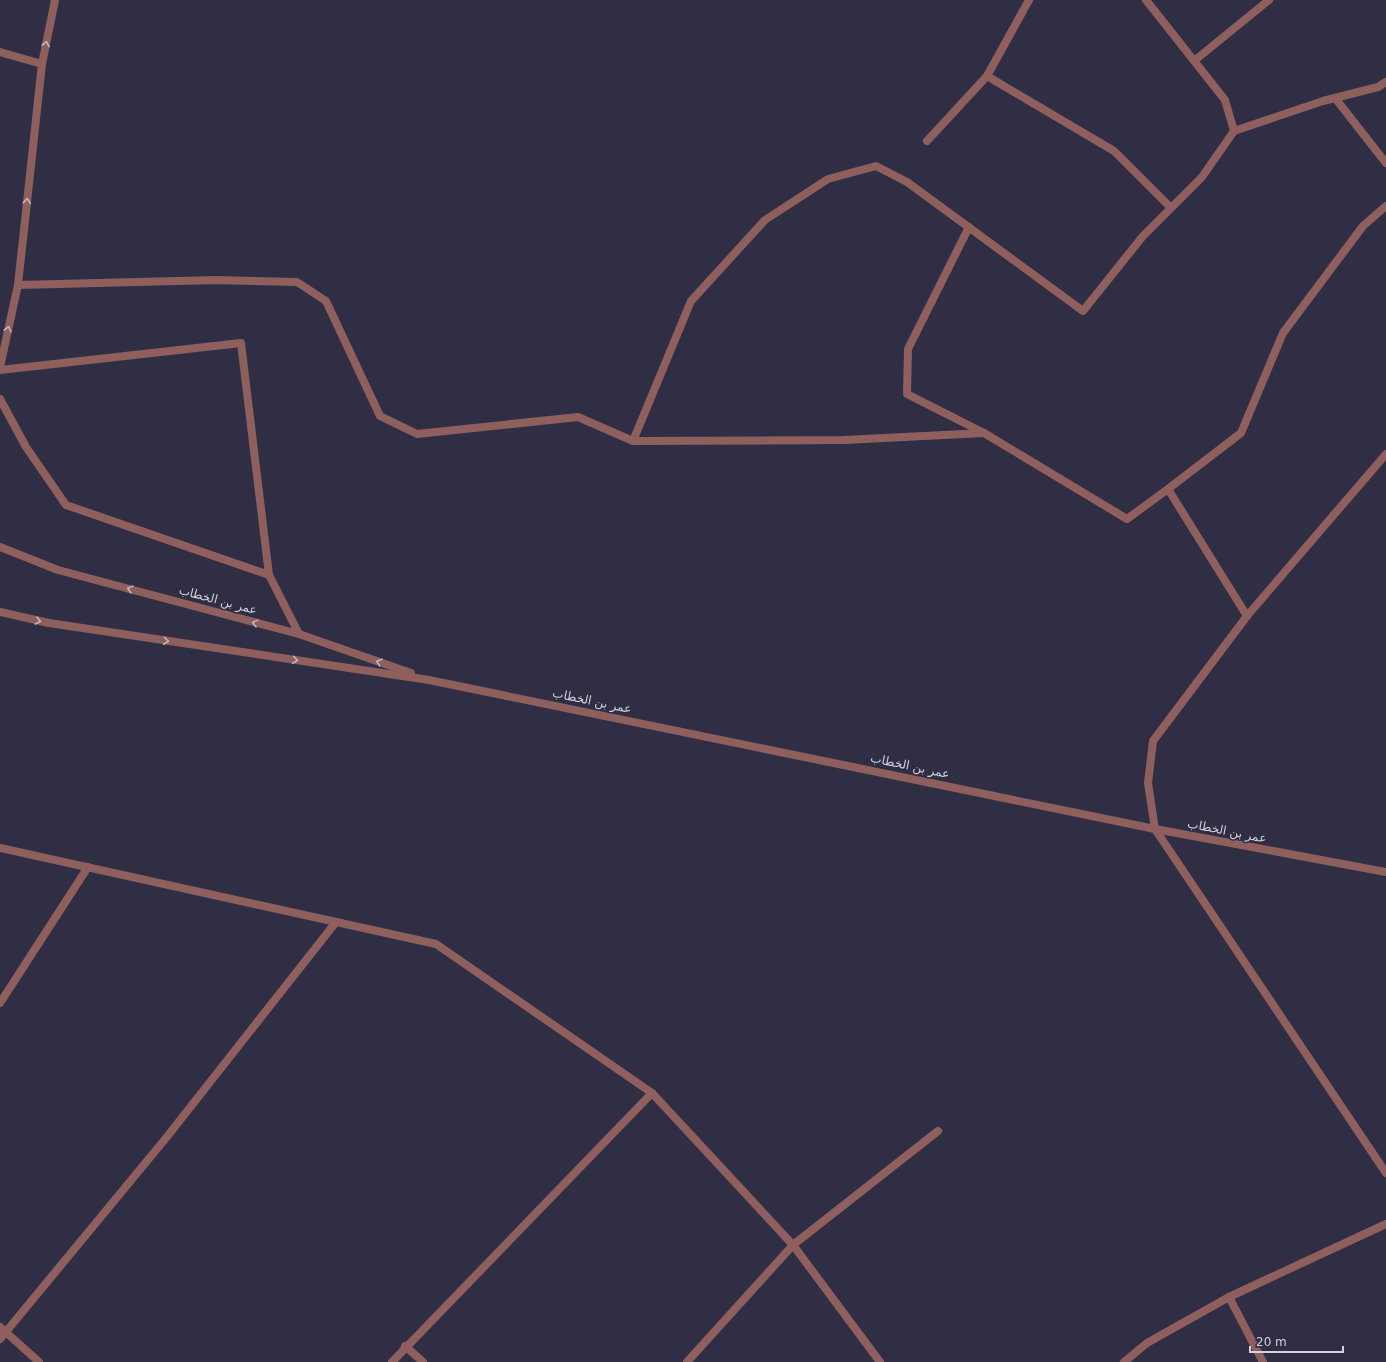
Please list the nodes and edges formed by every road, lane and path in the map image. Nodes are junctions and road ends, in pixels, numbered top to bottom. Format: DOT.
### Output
graph roads {
  1 [pos="55,0"];
  2 [pos="1029,0"];
  3 [pos="1146,0"];
  4 [pos="1269,0"];
  5 [pos="0,52"];
  6 [pos="1194,61"];
  7 [pos="42,64"];
  8 [pos="987,76"];
  9 [pos="1386,82"];
  10 [pos="1335,98"];
  11 [pos="1234,131"];
  12 [pos="927,141"];
  13 [pos="1386,163"];
  14 [pos="1386,206"];
  15 [pos="1171,208"];
  16 [pos="968,227"];
  17 [pos="18,285"];
  18 [pos="0,369"];
  19 [pos="0,399"];
  20 [pos="984,433"];
  21 [pos="633,441"];
  22 [pos="1386,454"];
  23 [pos="1168,489"];
  24 [pos="0,547"];
  25 [pos="269,575"];
  26 [pos="0,612"];
  27 [pos="1247,616"];
  28 [pos="299,634"];
  29 [pos="429,680"];
  30 [pos="1155,829"];
  31 [pos="0,848"];
  32 [pos="88,867"];
  33 [pos="1386,872"];
  34 [pos="336,922"];
  35 [pos="0,1003"];
  36 [pos="652,1093"];
  37 [pos="938,1131"];
  38 [pos="1386,1173"];
  39 [pos="1386,1224"];
  40 [pos="793,1245"];
  41 [pos="1229,1297"];
  42 [pos="2,1333"];
  43 [pos="405,1346"];
  44 [pos="39,1362"];
  45 [pos="392,1362"];
  46 [pos="424,1362"];
  47 [pos="687,1362"];
  48 [pos="880,1362"];
  49 [pos="1124,1362"];
  50 [pos="1263,1362"];
  7 -- 1 [label="street, one-way"];
  2 -- 8 [label="street"];
  3 -- 6 [label="street"];
  4 -- 6 [label="street"];
  5 -- 7 [label="street"];
  6 -- 11 [label="street"];
  17 -- 7 [label="street, one-way"];
  8 -- 12 [label="street"];
  8 -- 15 [label="street"];
  9 -- 10 [label="street"];
  10 -- 11 [label="street"];
  10 -- 13 [label="street"];
  11 -- 15 [label="street"];
  14 -- 23 [label="street"];
  15 -- 16 [label="street"];
  16 -- 20 [label="street"];
  16 -- 21 [label="street"];
  18 -- 17 [label="street, one-way"];
  17 -- 21 [label="street"];
  18 -- 25 [label="street"];
  19 -- 25 [label="street"];
  20 -- 21 [label="street"];
  20 -- 23 [label="street"];
  22 -- 27 [label="street"];
  23 -- 27 [label="street"];
  28 -- 24 [label="street, عمر بن الخطاب, one-way"];
  25 -- 28 [label="street"];
  26 -- 29 [label="street, عمر بن الخطاب, one-way"];
  27 -- 30 [label="street"];
  29 -- 28 [label="street, عمر بن الخطاب, one-way"];
  29 -- 30 [label="street, عمر بن الخطاب"];
  30 -- 33 [label="street, عمر بن الخطاب"];
  30 -- 38 [label="street"];
  31 -- 32 [label="street"];
  32 -- 34 [label="street"];
  32 -- 35 [label="street"];
  34 -- 36 [label="street"];
  34 -- 42 [label="street"];
  36 -- 40 [label="street"];
  36 -- 43 [label="street"];
  37 -- 40 [label="street"];
  39 -- 41 [label="street"];
  40 -- 47 [label="street"];
  40 -- 48 [label="street"];
  41 -- 49 [label="street"];
  41 -- 50 [label="street"];
  42 -- 44 [label="street"];
  43 -- 45 [label="street"];
  43 -- 46 [label="street"];
}
